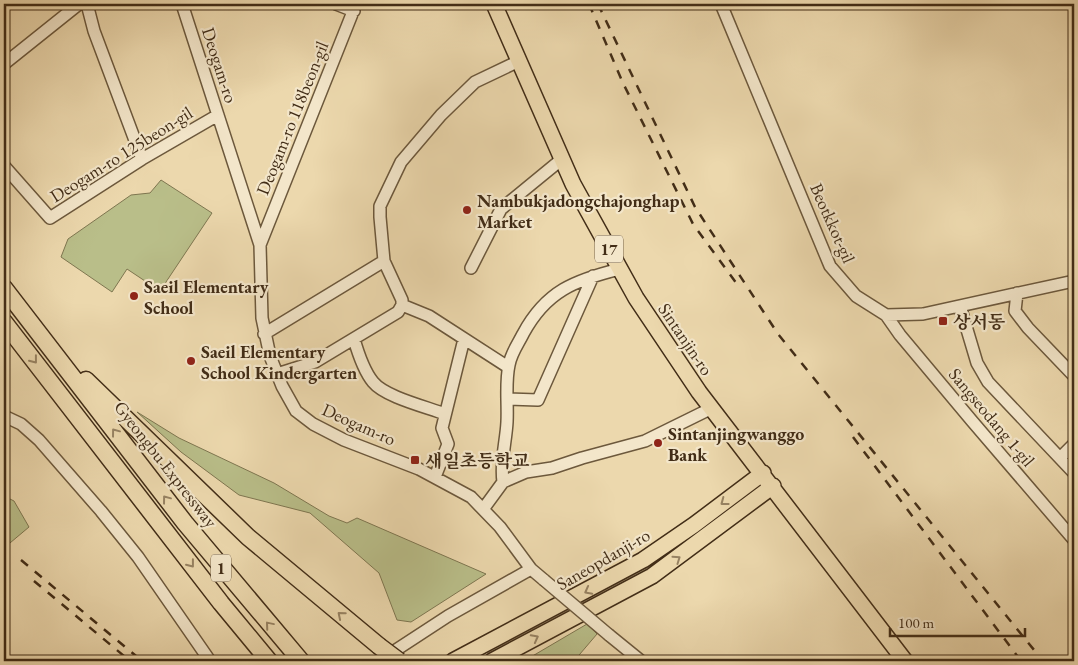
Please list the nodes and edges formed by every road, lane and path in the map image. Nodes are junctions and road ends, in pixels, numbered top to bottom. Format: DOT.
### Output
graph roads {
  1 [pos="79,4"];
  2 [pos="87,4"];
  3 [pos="182,4"];
  4 [pos="336,4"];
  5 [pos="494,4"];
  6 [pos="721,4"];
  7 [pos="355,7"];
  8 [pos="519,61"];
  9 [pos="4,64"];
  10 [pos="218,115"];
  11 [pos="142,159"];
  12 [pos="562,159"];
  13 [pos="4,166"];
  14 [pos="260,246"];
  15 [pos="384,261"];
  16 [pos="471,268"];
  17 [pos="620,269"];
  18 [pos="593,276"];
  19 [pos="1074,281"];
  20 [pos="4,288"];
  21 [pos="1017,293"];
  22 [pos="402,305"];
  23 [pos="960,306"];
  24 [pos="886,314"];
  25 [pos="4,322"];
  26 [pos="264,334"];
  27 [pos="354,339"];
  28 [pos="464,339"];
  29 [pos="46,341"];
  30 [pos="508,367"];
  31 [pos="277,374"];
  32 [pos="1074,376"];
  33 [pos="507,399"];
  34 [pos="712,408"];
  35 [pos="445,414"];
  36 [pos="4,416"];
  37 [pos="1074,444"];
  38 [pos="1060,458"];
  39 [pos="762,472"];
  40 [pos="1074,473"];
  41 [pos="435,476"];
  42 [pos="503,482"];
  43 [pos="773,486"];
  44 [pos="484,508"];
  45 [pos="1074,540"];
  46 [pos="531,569"];
  47 [pos="379,654"];
  48 [pos="210,661"];
  49 [pos="269,661"];
  50 [pos="301,661"];
  51 [pos="399,661"];
  52 [pos="452,661"];
  53 [pos="492,661"];
  54 [pos="641,661"];
  55 [pos="905,661"];
  1 -- 9 [label="street"];
  2 -- 11 [label="street"];
  3 -- 10 [label="street, Deogam-ro"];
  4 -- 7 [label="street"];
  5 -- 8 [label="main road, Sintanjin-ro / 17"];
  6 -- 24 [label="street, Beotkkot-gil"];
  7 -- 14 [label="street, Deogam-ro 118beon-gil"];
  8 -- 12 [label="main road, Sintanjin-ro / 17"];
  8 -- 15 [label="street"];
  10 -- 11 [label="street, Deogam-ro 125beon-gil"];
  10 -- 14 [label="street, Deogam-ro"];
  11 -- 13 [label="street, Deogam-ro 125beon-gil"];
  12 -- 16 [label="street"];
  12 -- 17 [label="main road, Sintanjin-ro / 17"];
  14 -- 26 [label="street, Deogam-ro"];
  15 -- 22 [label="street"];
  15 -- 26 [label="street"];
  17 -- 18 [label="street"];
  17 -- 34 [label="main road, Sintanjin-ro / 17"];
  18 -- 30 [label="street"];
  18 -- 33 [label="street"];
  19 -- 21 [label="street"];
  20 -- 29 [label="highway, Gyeongbu Expressway / 1"];
  21 -- 23 [label="street"];
  21 -- 32 [label="street"];
  22 -- 27 [label="street"];
  22 -- 28 [label="street"];
  23 -- 24 [label="street"];
  23 -- 38 [label="street"];
  24 -- 45 [label="street, Sangseodang 1-gil"];
  25 -- 49 [label="highway, 1, one-way"];
  26 -- 31 [label="street, Deogam-ro"];
  27 -- 31 [label="street"];
  27 -- 35 [label="street"];
  28 -- 30 [label="street"];
  28 -- 35 [label="street"];
  47 -- 29 [label="highway, one-way"];
  50 -- 29 [label="highway, Gyeongbu Expressway / 1, one-way"];
  30 -- 33 [label="street"];
  31 -- 41 [label="street, Deogam-ro"];
  33 -- 42 [label="street"];
  34 -- 39 [label="main road, Sintanjin-ro / 17"];
  34 -- 42 [label="street"];
  35 -- 41 [label="street"];
  36 -- 48 [label="street"];
  37 -- 38 [label="street"];
  38 -- 40 [label="street"];
  39 -- 43 [label="main road, Sintanjin-ro / 17"];
  39 -- 52 [label="main road, Saneopdanji-ro, one-way"];
  41 -- 44 [label="street, Deogam-ro"];
  42 -- 44 [label="street"];
  53 -- 43 [label="main road, Saneopdanji-ro, one-way"];
  43 -- 55 [label="main road, Sintanjin-ro / 17"];
  44 -- 46 [label="street, Deogam-ro"];
  46 -- 47 [label="street"];
  46 -- 54 [label="street, Deogam-ro, bridge"];
  47 -- 51 [label="highway, bridge"];
}
